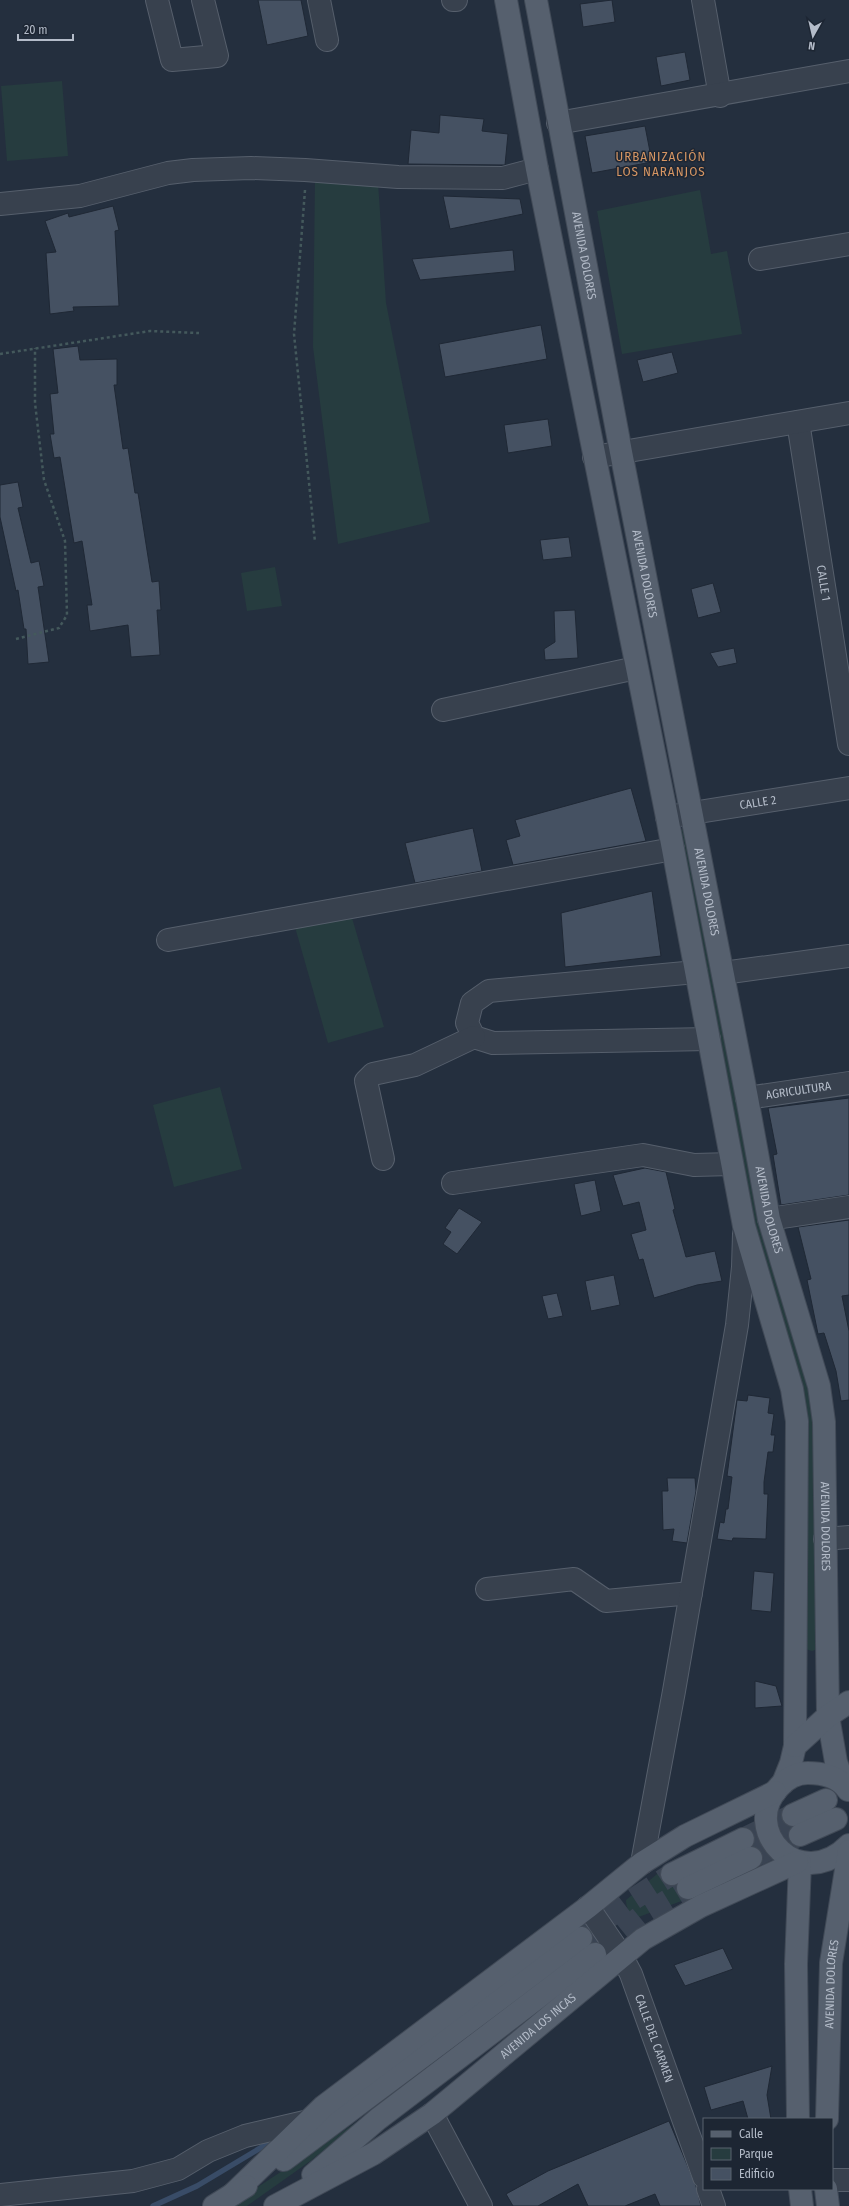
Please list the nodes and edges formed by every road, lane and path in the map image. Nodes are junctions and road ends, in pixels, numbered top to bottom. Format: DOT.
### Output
graph roads {
  1 [pos="157,0"];
  2 [pos="203,0"];
  3 [pos="319,0"];
  4 [pos="506,0"];
  5 [pos="536,0"];
  6 [pos="703,0"];
  7 [pos="327,40"];
  8 [pos="849,72"];
  9 [pos="720,96"];
  10 [pos="558,124"];
  11 [pos="537,169"];
  12 [pos="305,170"];
  13 [pos="0,204"];
  14 [pos="849,244"];
  15 [pos="760,259"];
  16 [pos="199,333"];
  17 [pos="35,348"];
  18 [pos="0,354"];
  19 [pos="849,414"];
  20 [pos="798,422"];
  21 [pos="621,452"];
  22 [pos="594,457"];
  23 [pos="315,542"];
  24 [pos="16,639"];
  25 [pos="636,668"];
  26 [pos="443,710"];
  27 [pos="849,744"];
  28 [pos="849,788"];
  29 [pos="692,813"];
  30 [pos="667,817"];
  31 [pos="673,849"];
  32 [pos="168,940"];
  33 [pos="849,956"];
  34 [pos="696,972"];
  35 [pos="723,973"];
  36 [pos="474,1037"];
  37 [pos="709,1040"];
  38 [pos="849,1083"];
  39 [pos="748,1098"];
  40 [pos="383,1159"];
  41 [pos="732,1164"];
  42 [pos="454,1183"];
  43 [pos="849,1207"];
  44 [pos="769,1219"];
  45 [pos="744,1226"];
  46 [pos="849,1537"];
  47 [pos="825,1540"];
  48 [pos="487,1589"];
  49 [pos="691,1593"];
  50 [pos="827,1677"];
  51 [pos="849,1692"];
  52 [pos="849,1702"];
  53 [pos="828,1716"];
  54 [pos="795,1746"];
  55 [pos="779,1787"];
  56 [pos="847,1788"];
  57 [pos="826,1800"];
  58 [pos="793,1815"];
  59 [pos="836,1819"];
  60 [pos="800,1835"];
  61 [pos="849,1845"];
  62 [pos="849,1851"];
  63 [pos="798,1862"];
  64 [pos="642,1863"];
  65 [pos="672,1874"];
  66 [pos="688,1888"];
  67 [pos="588,1907"];
  68 [pos="622,1955"];
  69 [pos="432,2114"];
  70 [pos="798,2118"];
  71 [pos="827,2118"];
  72 [pos="309,2121"];
  73 [pos="703,2174"];
  74 [pos="833,2180"];
  75 [pos="849,2180"];
  76 [pos="708,2190"];
  77 [pos="800,2190"];
  78 [pos="826,2190"];
  79 [pos="233,2194"];
  80 [pos="0,2195"];
  81 [pos="282,2204"];
  82 [pos="214,2206"];
  83 [pos="481,2206"];
  84 [pos="714,2206"];
  85 [pos="802,2206"];
  86 [pos="828,2206"];
  1 -- 2 [label="street"];
  3 -- 7 [label="street"];
  4 -- 11 [label="main road"];
  5 -- 10 [label="main road, AVENIDA DOLORES"];
  6 -- 9 [label="street"];
  8 -- 9 [label="street"];
  9 -- 10 [label="street"];
  10 -- 21 [label="main road, AVENIDA DOLORES"];
  11 -- 12 [label="street"];
  11 -- 22 [label="main road"];
  12 -- 13 [label="street"];
  12 -- 23 [label="path"];
  14 -- 15 [label="street"];
  16 -- 17 [label="path"];
  17 -- 18 [label="path"];
  17 -- 24 [label="path"];
  19 -- 20 [label="street"];
  20 -- 21 [label="street"];
  20 -- 27 [label="street, CALLE 1"];
  21 -- 22 [label="street"];
  21 -- 29 [label="main road, AVENIDA DOLORES"];
  22 -- 25 [label="main road"];
  25 -- 26 [label="street"];
  25 -- 30 [label="main road"];
  28 -- 29 [label="street, CALLE 2"];
  29 -- 30 [label="street, CALLE 2"];
  29 -- 35 [label="main road, AVENIDA DOLORES"];
  30 -- 31 [label="main road"];
  31 -- 32 [label="street"];
  31 -- 34 [label="main road"];
  33 -- 35 [label="street"];
  34 -- 36 [label="street"];
  34 -- 37 [label="main road"];
  35 -- 39 [label="main road, AVENIDA DOLORES"];
  36 -- 37 [label="street"];
  36 -- 40 [label="street"];
  37 -- 41 [label="main road"];
  38 -- 39 [label="street, AGRICULTURA"];
  39 -- 44 [label="main road, AVENIDA DOLORES"];
  41 -- 42 [label="street"];
  41 -- 45 [label="main road"];
  43 -- 44 [label="street"];
  44 -- 47 [label="main road, AVENIDA DOLORES"];
  45 -- 49 [label="street"];
  45 -- 54 [label="main road"];
  46 -- 47 [label="street"];
  47 -- 50 [label="main road, AVENIDA DOLORES"];
  48 -- 49 [label="street"];
  49 -- 64 [label="street"];
  50 -- 51 [label="main road"];
  50 -- 53 [label="main road, AVENIDA DOLORES"];
  52 -- 53 [label="main road"];
  53 -- 54 [label="main road"];
  53 -- 56 [label="main road, AVENIDA DOLORES"];
  54 -- 55 [label="main road"];
  55 -- 56 [label="main road"];
  55 -- 63 [label="main road"];
  55 -- 64 [label="main road"];
  57 -- 58 [label="main road"];
  59 -- 60 [label="main road"];
  61 -- 63 [label="main road"];
  62 -- 71 [label="main road, AVENIDA DOLORES"];
  63 -- 68 [label="main road, AVENIDA LOS INCAS"];
  63 -- 70 [label="main road"];
  64 -- 67 [label="main road"];
  65 -- 66 [label="main road"];
  67 -- 68 [label="street, CALLE DEL CARMEN"];
  67 -- 72 [label="main road"];
  68 -- 69 [label="main road, AVENIDA LOS INCAS"];
  68 -- 73 [label="street, CALLE DEL CARMEN"];
  69 -- 81 [label="main road, AVENIDA LOS INCAS"];
  69 -- 83 [label="street"];
  72 -- 79 [label="main road"];
  72 -- 80 [label="street"];
  74 -- 75 [label="street"];
  76 -- 84 [label="street"];
  77 -- 85 [label="main road"];
  78 -- 86 [label="main road"];
  79 -- 81 [label="main road, AVENIDA LOS INCAS"];
  79 -- 82 [label="main road, AVENIDA LOS INCAS"];
}
